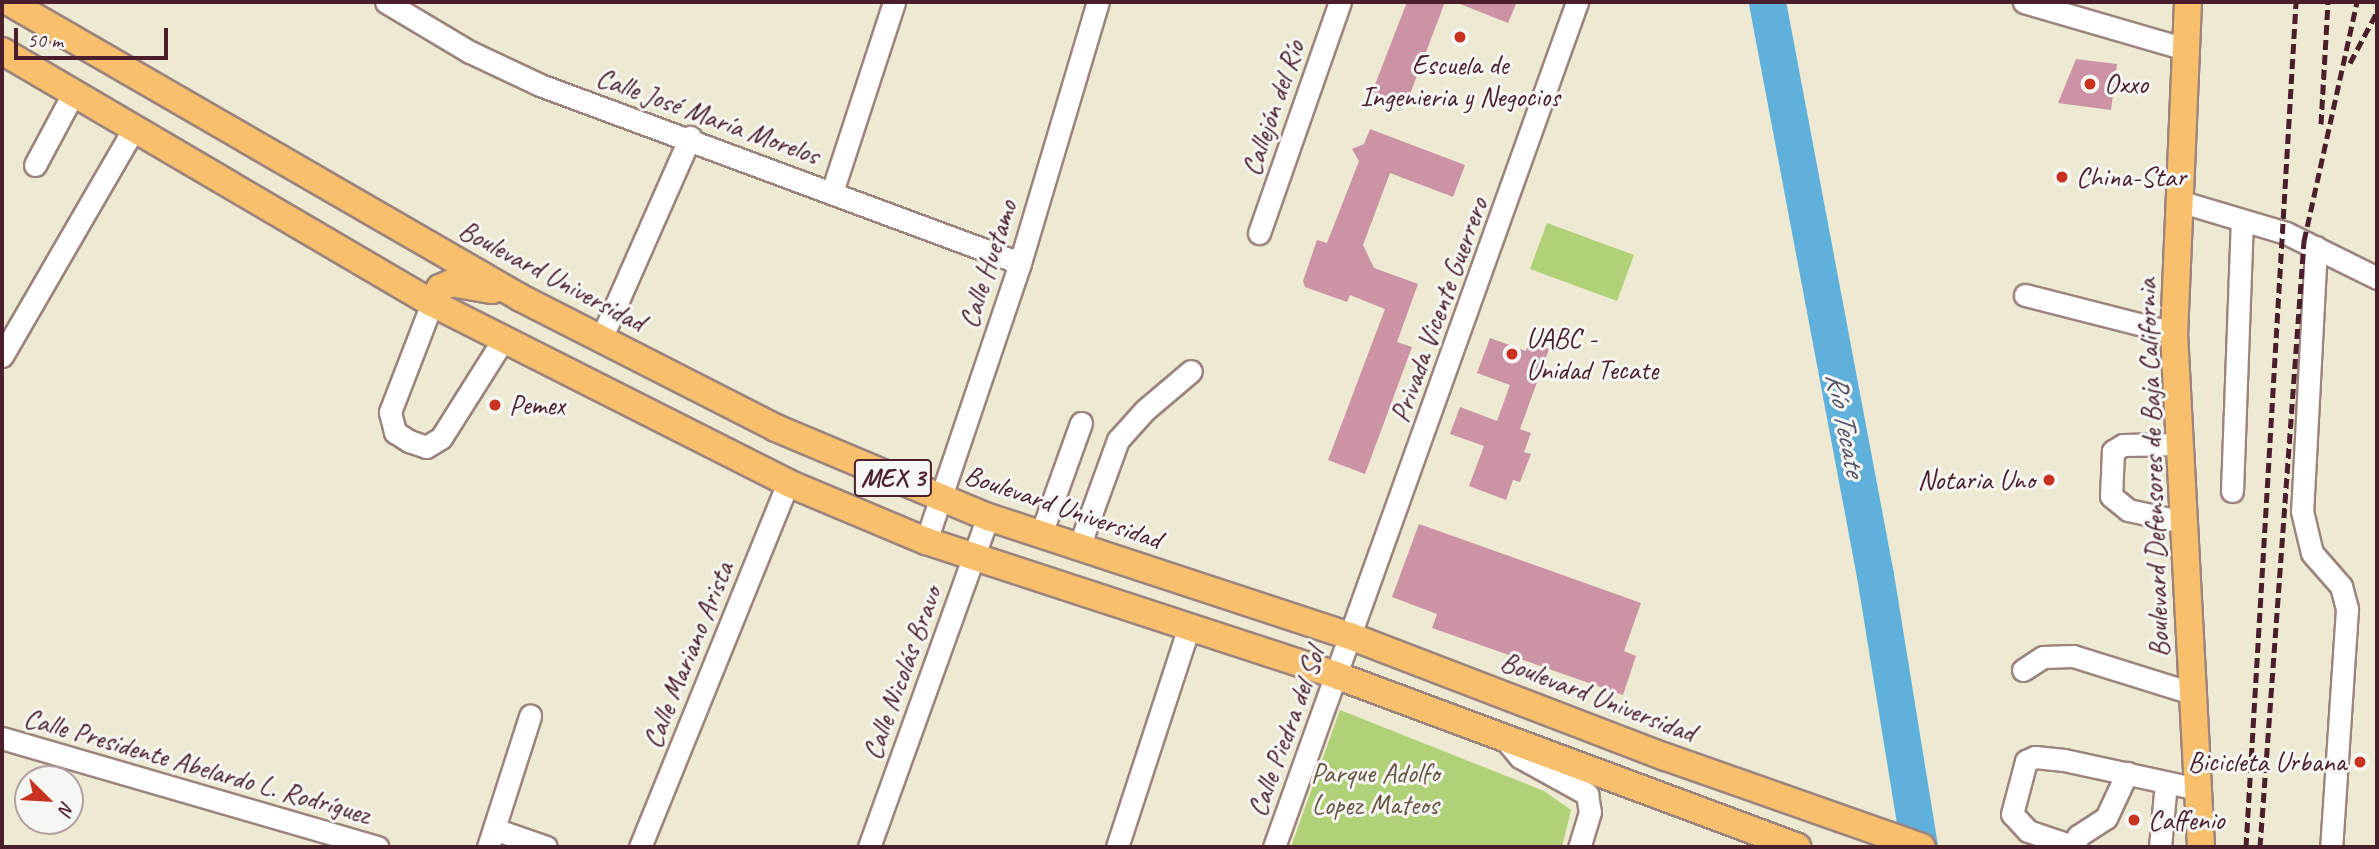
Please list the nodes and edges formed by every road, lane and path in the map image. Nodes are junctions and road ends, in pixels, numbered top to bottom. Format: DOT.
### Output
graph roads {
  1 [pos="386,2"];
  2 [pos="894,2"];
  3 [pos="1098,2"];
  4 [pos="1340,2"];
  5 [pos="1577,2"];
  6 [pos="2024,2"];
  7 [pos="2188,2"];
  8 [pos="15,4"];
  9 [pos="2186,50"];
  10 [pos="2,51"];
  11 [pos="74,92"];
  12 [pos="135,127"];
  13 [pos="690,138"];
  14 [pos="35,165"];
  15 [pos="832,192"];
  16 [pos="2182,202"];
  17 [pos="2242,220"];
  18 [pos="1259,233"];
  19 [pos="2316,247"];
  20 [pos="1020,263"];
  21 [pos="2377,278"];
  22 [pos="2025,295"];
  23 [pos="521,298"];
  24 [pos="432,303"];
  25 [pos="2174,333"];
  26 [pos="601,339"];
  27 [pos="503,340"];
  28 [pos="2,356"];
  29 [pos="1191,371"];
  30 [pos="1081,423"];
  31 [pos="2179,444"];
  32 [pos="788,483"];
  33 [pos="2232,491"];
  34 [pos="939,498"];
  35 [pos="988,517"];
  36 [pos="2183,522"];
  37 [pos="1041,534"];
  38 [pos="926,541"];
  39 [pos="1079,547"];
  40 [pos="974,558"];
  41 [pos="1188,630"];
  42 [pos="1350,636"];
  43 [pos="2023,670"];
  44 [pos="1338,676"];
  45 [pos="2192,693"];
  46 [pos="530,716"];
  47 [pos="2,738"];
  48 [pos="1504,738"];
  49 [pos="2127,773"];
  50 [pos="2166,782"];
  51 [pos="2198,789"];
  52 [pos="491,838"];
  53 [pos="377,847"];
  54 [pos="546,847"];
  55 [pos="640,847"];
  56 [pos="869,847"];
  57 [pos="1117,847"];
  58 [pos="1274,847"];
  59 [pos="1579,847"];
  60 [pos="1797,847"];
  61 [pos="1922,847"];
  62 [pos="2075,847"];
  63 [pos="2160,847"];
  64 [pos="2202,847"];
  65 [pos="2331,847"];
  1 -- 13 [label="street, Calle José María Morelos"];
  2 -- 15 [label="street"];
  3 -- 20 [label="street, Calle Huetamo"];
  4 -- 18 [label="street, Callejón del Río"];
  5 -- 42 [label="street, Privada Vicente Guerrero"];
  6 -- 9 [label="street"];
  7 -- 9 [label="main road, Boulevard Defensores de Baja California"];
  8 -- 23 [label="main road, Boulevard Universidad / MEX 3"];
  9 -- 16 [label="main road, Boulevard Defensores de Baja California"];
  10 -- 11 [label="main road, MEX 3"];
  11 -- 12 [label="main road, MEX 3"];
  11 -- 14 [label="street"];
  12 -- 24 [label="main road, MEX 3"];
  12 -- 28 [label="street"];
  13 -- 15 [label="street, Calle José María Morelos"];
  13 -- 26 [label="street"];
  15 -- 20 [label="street, Calle José María Morelos"];
  16 -- 17 [label="street"];
  16 -- 25 [label="main road, Boulevard Defensores de Baja California"];
  17 -- 19 [label="street"];
  17 -- 33 [label="street"];
  19 -- 21 [label="street"];
  19 -- 65 [label="street"];
  20 -- 34 [label="street, Calle Huetamo"];
  22 -- 25 [label="street"];
  23 -- 24 [label="main road"];
  23 -- 26 [label="main road, Boulevard Universidad / MEX 3"];
  24 -- 27 [label="main road, MEX 3"];
  24 -- 27 [label="street"];
  25 -- 31 [label="main road, Boulevard Defensores de Baja California"];
  26 -- 34 [label="main road, Boulevard Universidad / MEX 3"];
  27 -- 32 [label="main road, MEX 3"];
  29 -- 39 [label="street"];
  30 -- 37 [label="street"];
  31 -- 36 [label="main road, Boulevard Defensores de Baja California"];
  31 -- 36 [label="street"];
  32 -- 38 [label="main road, MEX 3"];
  32 -- 55 [label="street, Calle Mariano Arista"];
  34 -- 35 [label="main road, Boulevard Universidad / MEX 3"];
  34 -- 38 [label="street, Calle Huetamo"];
  35 -- 37 [label="main road, Boulevard Universidad / MEX 3"];
  35 -- 40 [label="street, Calle Nicolás Bravo"];
  36 -- 45 [label="main road, Boulevard Defensores de Baja California"];
  37 -- 39 [label="main road, Boulevard Universidad / MEX 3"];
  38 -- 40 [label="main road, MEX 3"];
  39 -- 42 [label="main road, Boulevard Universidad / MEX 3"];
  40 -- 41 [label="main road, MEX 3"];
  40 -- 56 [label="street, Calle Nicolás Bravo"];
  41 -- 44 [label="main road, MEX 3"];
  41 -- 57 [label="street"];
  42 -- 44 [label="street, Calle Piedra del Sol"];
  42 -- 61 [label="main road, Boulevard Universidad / MEX 3"];
  43 -- 45 [label="street"];
  44 -- 48 [label="main road, MEX 3"];
  44 -- 58 [label="street, Calle Piedra del Sol"];
  45 -- 51 [label="main road, Boulevard Defensores de Baja California"];
  46 -- 52 [label="street"];
  47 -- 53 [label="street, Calle Presidente Abelardo L. Rodríguez"];
  48 -- 59 [label="street"];
  48 -- 60 [label="main road, MEX 3"];
  49 -- 50 [label="street"];
  49 -- 62 [label="street"];
  49 -- 62 [label="street"];
  50 -- 51 [label="street"];
  50 -- 63 [label="street"];
  51 -- 64 [label="main road, Boulevard Defensores de Baja California"];
  52 -- 54 [label="street"];
}
